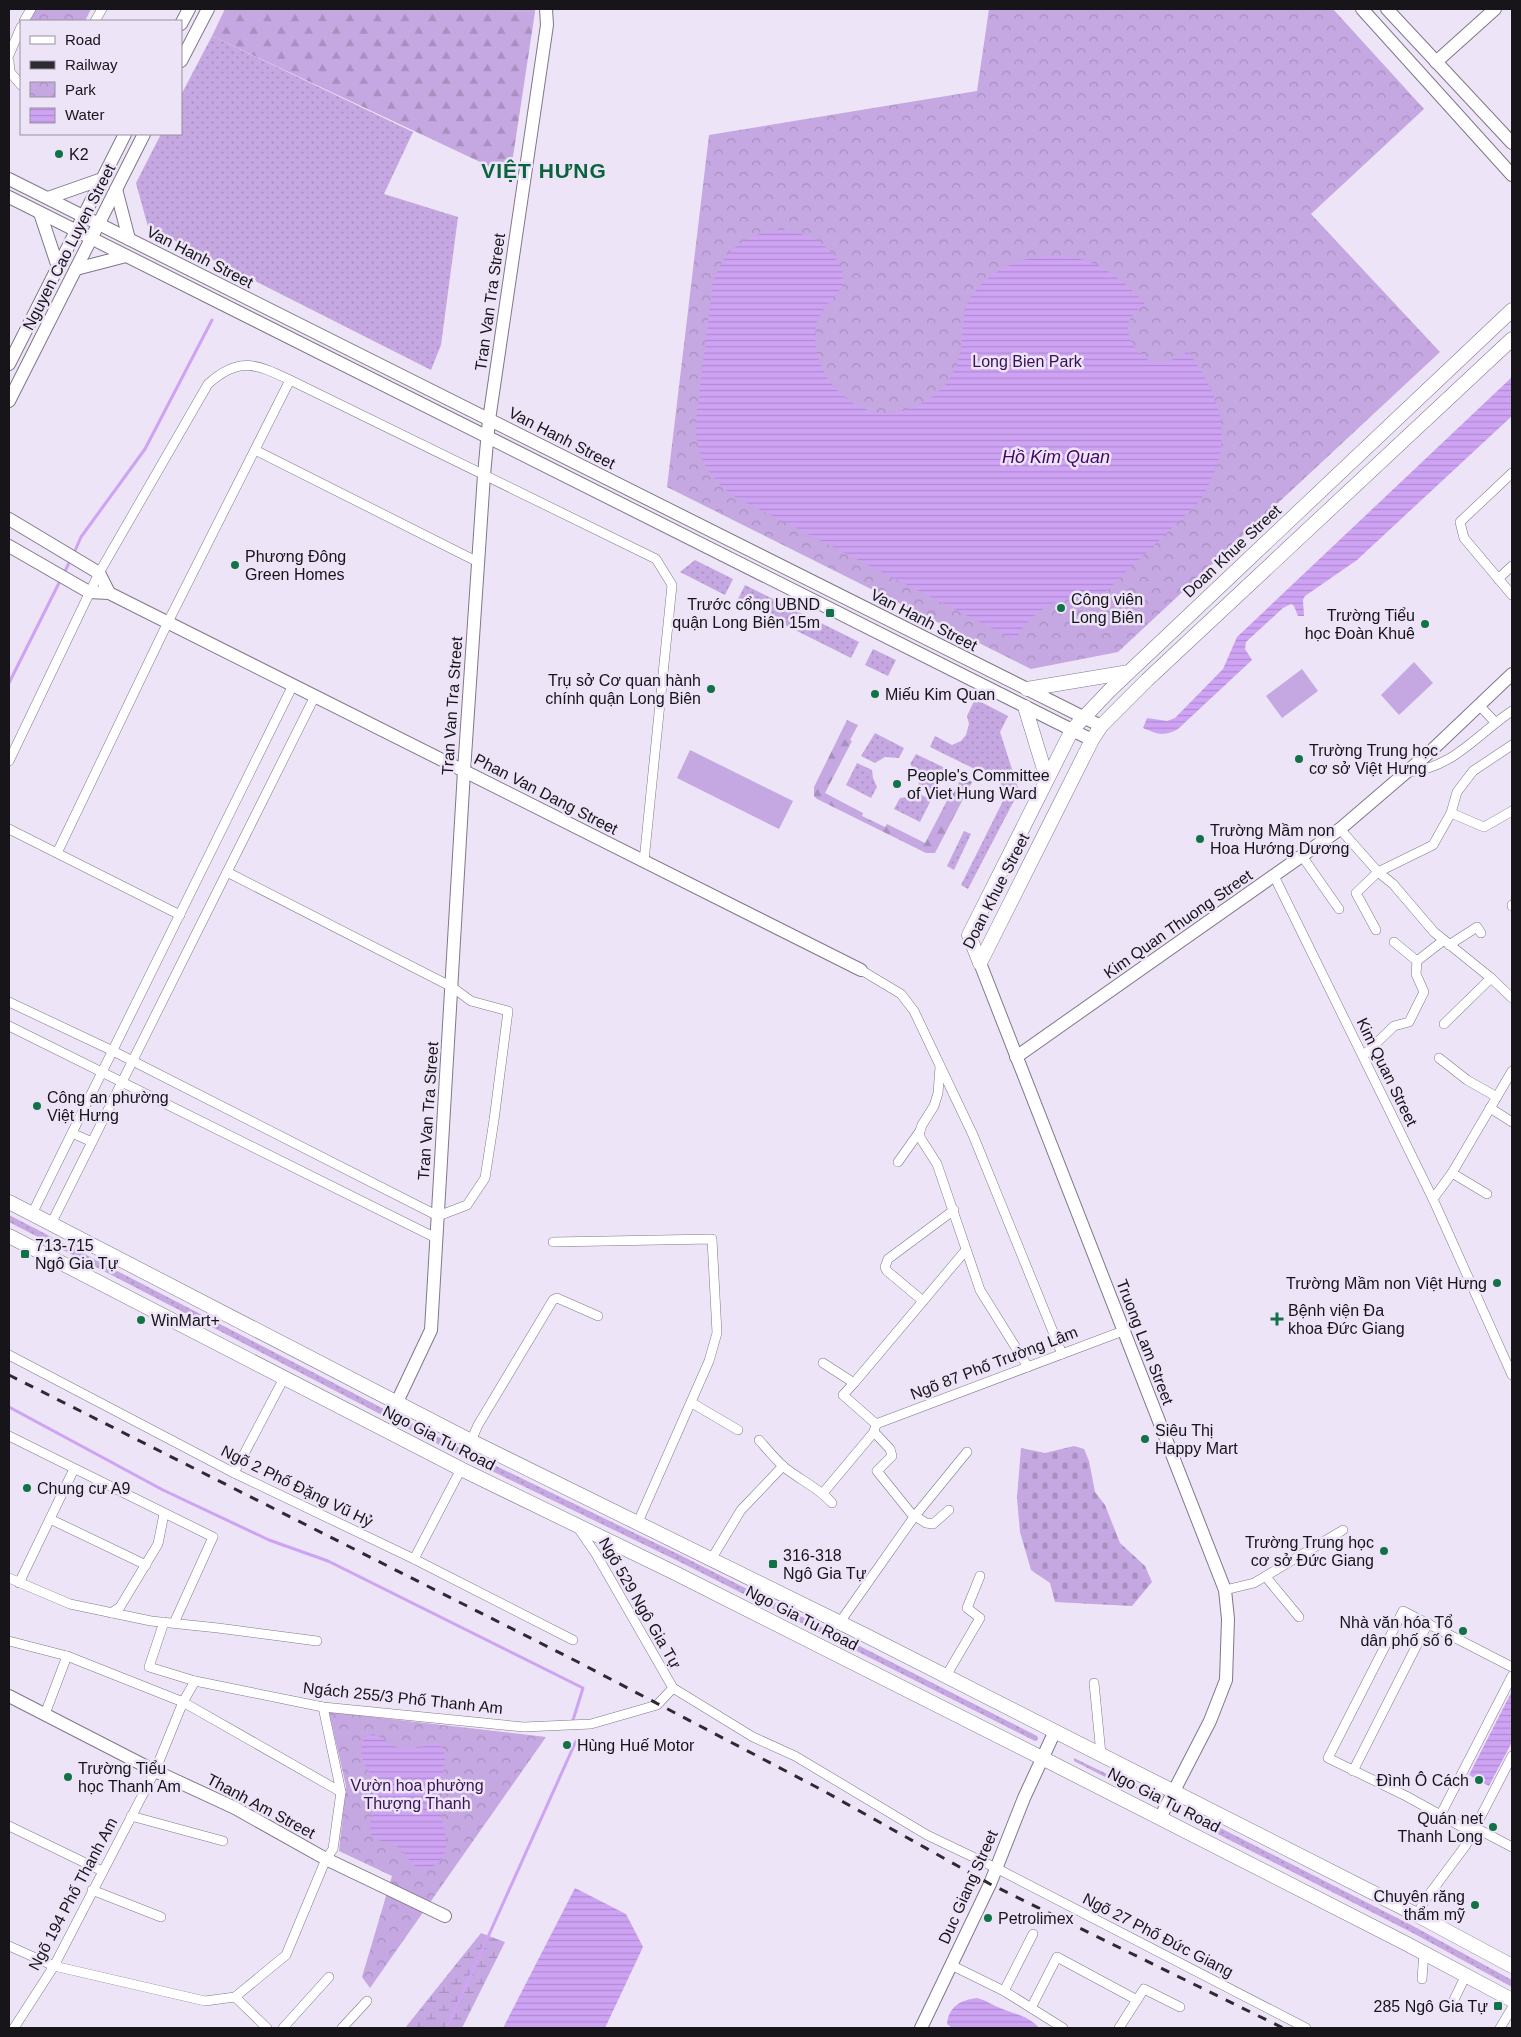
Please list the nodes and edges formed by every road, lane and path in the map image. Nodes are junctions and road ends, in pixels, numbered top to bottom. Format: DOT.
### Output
graph roads {
  1 [pos="102,9"];
  2 [pos="189,9"];
  3 [pos="208,9"];
  4 [pos="546,9"];
  5 [pos="1362,9"];
  6 [pos="1387,9"];
  7 [pos="1495,9"];
  8 [pos="96,20"];
  9 [pos="182,22"];
  10 [pos="20,29"];
  11 [pos="10,49"];
  12 [pos="182,59"];
  13 [pos="9,61"];
  14 [pos="1436,62"];
  15 [pos="20,84"];
  16 [pos="125,135"];
  17 [pos="143,135"];
  18 [pos="1512,144"];
  19 [pos="1512,175"];
  20 [pos="9,179"];
  21 [pos="102,179"];
  22 [pos="116,189"];
  23 [pos="9,197"];
  24 [pos="48,198"];
  25 [pos="40,213"];
  26 [pos="84,216"];
  27 [pos="99,224"];
  28 [pos="76,231"];
  29 [pos="91,239"];
  30 [pos="129,239"];
  31 [pos="126,256"];
  32 [pos="58,267"];
  33 [pos="76,269"];
  34 [pos="1512,310"];
  35 [pos="1512,339"];
  36 [pos="9,364"];
  37 [pos="290,380"];
  38 [pos="9,401"];
  39 [pos="490,420"];
  40 [pos="488,437"];
  41 [pos="256,450"];
  42 [pos="1512,474"];
  43 [pos="484,475"];
  44 [pos="9,519"];
  45 [pos="9,546"];
  46 [pos="478,562"];
  47 [pos="1512,566"];
  48 [pos="99,573"];
  49 [pos="1498,578"];
  50 [pos="89,592"];
  51 [pos="109,593"];
  52 [pos="1512,595"];
  53 [pos="168,622"];
  54 [pos="1130,672"];
  55 [pos="1512,674"];
  56 [pos="293,685"];
  57 [pos="1027,689"];
  58 [pos="315,696"];
  59 [pos="1479,706"];
  60 [pos="1025,707"];
  61 [pos="1512,711"];
  62 [pos="1083,718"];
  63 [pos="1495,722"];
  64 [pos="1101,726"];
  65 [pos="1072,730"];
  66 [pos="1092,740"];
  67 [pos="1512,745"];
  68 [pos="9,761"];
  69 [pos="464,771"];
  70 [pos="1406,772"];
  71 [pos="1047,778"];
  72 [pos="1512,811"];
  73 [pos="1452,813"];
  74 [pos="9,829"];
  75 [pos="1340,829"];
  76 [pos="57,852"];
  77 [pos="1302,856"];
  78 [pos="644,861"];
  79 [pos="227,872"];
  80 [pos="1378,872"];
  81 [pos="1274,876"];
  82 [pos="1339,909"];
  83 [pos="180,915"];
  84 [pos="1376,930"];
  85 [pos="1481,933"];
  86 [pos="1394,942"];
  87 [pos="1446,942"];
  88 [pos="1417,961"];
  89 [pos="980,963"];
  90 [pos="861,970"];
  91 [pos="1491,978"];
  92 [pos="452,987"];
  93 [pos="1512,998"];
  94 [pos="9,1002"];
  95 [pos="1444,1024"];
  96 [pos="9,1026"];
  97 [pos="113,1051"];
  98 [pos="1362,1056"];
  99 [pos="1016,1057"];
  100 [pos="1439,1058"];
  101 [pos="133,1061"];
  102 [pos="940,1065"];
  103 [pos="1512,1071"];
  104 [pos="102,1073"];
  105 [pos="122,1082"];
  106 [pos="1496,1096"];
  107 [pos="1490,1108"];
  108 [pos="1512,1122"];
  109 [pos="920,1130"];
  110 [pos="72,1133"];
  111 [pos="92,1142"];
  112 [pos="898,1162"];
  113 [pos="1452,1173"];
  114 [pos="1487,1194"];
  115 [pos="1433,1199"];
  116 [pos="9,1202"];
  117 [pos="954,1210"];
  118 [pos="32,1214"];
  119 [pos="438,1216"];
  120 [pos="51,1224"];
  121 [pos="9,1236"];
  122 [pos="436,1238"];
  123 [pos="553,1242"];
  124 [pos="966,1250"];
  125 [pos="923,1301"];
  126 [pos="598,1316"];
  127 [pos="1123,1331"];
  128 [pos="1062,1354"];
  129 [pos="9,1355"];
  130 [pos="823,1363"];
  131 [pos="1028,1367"];
  132 [pos="1512,1376"];
  133 [pos="284,1378"];
  134 [pos="854,1383"];
  135 [pos="397,1402"];
  136 [pos="692,1403"];
  137 [pos="875,1428"];
  138 [pos="738,1430"];
  139 [pos="759,1440"];
  140 [pos="10,1441"];
  141 [pos="471,1441"];
  142 [pos="967,1452"];
  143 [pos="783,1466"];
  144 [pos="74,1469"];
  145 [pos="461,1469"];
  146 [pos="234,1474"];
  147 [pos="823,1493"];
  148 [pos="832,1503"];
  149 [pos="949,1510"];
  150 [pos="164,1514"];
  151 [pos="915,1516"];
  152 [pos="50,1519"];
  153 [pos="638,1522"];
  154 [pos="577,1526"];
  155 [pos="1343,1530"];
  156 [pos="712,1558"];
  157 [pos="414,1559"];
  158 [pos="146,1565"];
  159 [pos="980,1576"];
  160 [pos="1266,1576"];
  161 [pos="9,1578"];
  162 [pos="19,1582"];
  163 [pos="1225,1590"];
  164 [pos="111,1613"];
  165 [pos="1300,1617"];
  166 [pos="840,1622"];
  167 [pos="169,1623"];
  168 [pos="1428,1623"];
  169 [pos="573,1640"];
  170 [pos="9,1641"];
  171 [pos="318,1641"];
  172 [pos="67,1656"];
  173 [pos="1512,1667"];
  174 [pos="946,1676"];
  175 [pos="1512,1676"];
  176 [pos="195,1681"];
  177 [pos="1094,1683"];
  178 [pos="673,1688"];
  179 [pos="9,1696"];
  180 [pos="183,1702"];
  181 [pos="323,1707"];
  182 [pos="45,1714"];
  183 [pos="524,1727"];
  184 [pos="1055,1731"];
  185 [pos="1101,1754"];
  186 [pos="1512,1756"];
  187 [pos="1042,1758"];
  188 [pos="154,1771"];
  189 [pos="1353,1771"];
  190 [pos="1174,1791"];
  191 [pos="341,1792"];
  192 [pos="1441,1814"];
  193 [pos="132,1816"];
  194 [pos="1160,1818"];
  195 [pos="9,1826"];
  196 [pos="1474,1831"];
  197 [pos="223,1841"];
  198 [pos="1512,1847"];
  199 [pos="326,1859"];
  200 [pos="996,1868"];
  201 [pos="102,1871"];
  202 [pos="92,1890"];
  203 [pos="1417,1915"];
  204 [pos="445,1916"];
  205 [pos="161,1917"];
  206 [pos="1033,1934"];
  207 [pos="9,1946"];
  208 [pos="1424,1952"];
  209 [pos="951,1965"];
  210 [pos="54,1966"];
  211 [pos="1512,1966"];
  212 [pos="1466,1975"];
  213 [pos="329,1977"];
  214 [pos="1422,1979"];
  215 [pos="1004,1991"];
  216 [pos="235,1997"];
  217 [pos="1137,2000"];
  218 [pos="1512,2000"];
  219 [pos="367,2001"];
  220 [pos="1180,2007"];
  221 [pos="1030,2008"];
  222 [pos="1450,2008"];
  223 [pos="1512,2008"];
  224 [pos="260,2021"];
  225 [pos="13,2025"];
  226 [pos="1059,2027"];
  227 [pos="253,2028"];
  228 [pos="267,2028"];
  229 [pos="283,2028"];
  230 [pos="342,2028"];
  231 [pos="921,2028"];
  232 [pos="1119,2028"];
  233 [pos="1306,2028"];
  234 [pos="1500,2028"];
  1 -- 8 [label="street"];
  2 -- 9 [label="street"];
  3 -- 12 [label="street"];
  4 -- 39 [label="street, Tran Van Tra Street"];
  5 -- 19 [label="street"];
  6 -- 14 [label="street"];
  7 -- 14 [label="street"];
  10 -- 11 [label="street"];
  13 -- 15 [label="street"];
  14 -- 18 [label="street"];
  16 -- 21 [label="street, Nguyen Cao Luyen Street"];
  17 -- 22 [label="street, Nguyen Cao Luyen Street"];
  20 -- 24 [label="street, Van Hanh Street"];
  21 -- 24 [label="street"];
  21 -- 26 [label="street, Nguyen Cao Luyen Street"];
  22 -- 27 [label="street, Nguyen Cao Luyen Street"];
  22 -- 30 [label="street"];
  23 -- 25 [label="street, Van Hanh Street"];
  24 -- 26 [label="street, Van Hanh Street"];
  25 -- 28 [label="street, Van Hanh Street"];
  25 -- 32 [label="street"];
  26 -- 27 [label="street, Van Hanh Street"];
  26 -- 28 [label="street, Nguyen Cao Luyen Street"];
  27 -- 29 [label="street, Nguyen Cao Luyen Street"];
  27 -- 30 [label="street, Van Hanh Street"];
  28 -- 29 [label="street, Van Hanh Street"];
  28 -- 32 [label="street, Nguyen Cao Luyen Street"];
  29 -- 31 [label="street, Van Hanh Street"];
  29 -- 33 [label="street, Nguyen Cao Luyen Street"];
  30 -- 39 [label="street, Van Hanh Street"];
  31 -- 33 [label="street"];
  31 -- 40 [label="street, Van Hanh Street"];
  32 -- 36 [label="street, Nguyen Cao Luyen Street"];
  33 -- 38 [label="street, Nguyen Cao Luyen Street"];
  34 -- 54 [label="main road, Doan Khue Street"];
  35 -- 64 [label="main road, Doan Khue Street"];
  37 -- 41 [label="street"];
  37 -- 43 [label="street"];
  37 -- 48 [label="street"];
  39 -- 40 [label="street, Tran Van Tra Street"];
  39 -- 57 [label="street, Van Hanh Street"];
  40 -- 43 [label="street, Tran Van Tra Street"];
  40 -- 60 [label="street, Van Hanh Street"];
  41 -- 46 [label="street"];
  41 -- 53 [label="street"];
  42 -- 49 [label="street"];
  43 -- 46 [label="street, Tran Van Tra Street"];
  43 -- 78 [label="street"];
  44 -- 48 [label="street"];
  45 -- 50 [label="street, Phan Van Dang Street"];
  46 -- 69 [label="street, Tran Van Tra Street"];
  47 -- 49 [label="street"];
  48 -- 50 [label="street"];
  48 -- 51 [label="street"];
  49 -- 52 [label="street"];
  50 -- 51 [label="street, Phan Van Dang Street"];
  50 -- 68 [label="street"];
  51 -- 53 [label="street, Phan Van Dang Street"];
  53 -- 56 [label="street, Phan Van Dang Street"];
  53 -- 76 [label="street"];
  54 -- 57 [label="main road"];
  54 -- 62 [label="main road, Doan Khue Street"];
  55 -- 59 [label="street, Kim Quan Thuong Street"];
  56 -- 58 [label="street, Phan Van Dang Street"];
  56 -- 83 [label="street"];
  57 -- 62 [label="street, Van Hanh Street"];
  58 -- 69 [label="street, Phan Van Dang Street"];
  58 -- 79 [label="street"];
  59 -- 63 [label="street"];
  59 -- 70 [label="street, Kim Quan Thuong Street"];
  60 -- 65 [label="street, Van Hanh Street"];
  60 -- 71 [label="main road"];
  61 -- 63 [label="street"];
  62 -- 64 [label="street, Van Hanh Street"];
  62 -- 65 [label="main road, Doan Khue Street"];
  63 -- 70 [label="street"];
  64 -- 66 [label="main road, Doan Khue Street"];
  65 -- 66 [label="street, Van Hanh Street"];
  65 -- 71 [label="main road, Doan Khue Street"];
  66 -- 89 [label="main road, Doan Khue Street"];
  67 -- 73 [label="street"];
  69 -- 78 [label="street, Phan Van Dang Street"];
  69 -- 92 [label="street, Tran Van Tra Street"];
  70 -- 75 [label="street, Kim Quan Thuong Street"];
  71 -- 89 [label="main road, Doan Khue Street"];
  72 -- 73 [label="street"];
  73 -- 80 [label="street"];
  74 -- 76 [label="street"];
  75 -- 77 [label="street, Kim Quan Thuong Street"];
  75 -- 80 [label="street"];
  76 -- 83 [label="street"];
  77 -- 81 [label="street, Kim Quan Thuong Street"];
  77 -- 82 [label="street"];
  78 -- 90 [label="street, Phan Van Dang Street"];
  79 -- 92 [label="street"];
  79 -- 101 [label="street"];
  80 -- 84 [label="street"];
  80 -- 87 [label="street"];
  81 -- 98 [label="street, Kim Quan Street"];
  81 -- 99 [label="street, Kim Quan Thuong Street"];
  83 -- 97 [label="street"];
  85 -- 87 [label="street"];
  86 -- 88 [label="street"];
  87 -- 88 [label="street"];
  87 -- 91 [label="street"];
  88 -- 98 [label="street"];
  89 -- 99 [label="street, Truong Lam Street"];
  90 -- 102 [label="street"];
  91 -- 93 [label="street"];
  91 -- 95 [label="street"];
  92 -- 119 [label="street, Tran Van Tra Street"];
  92 -- 119 [label="street"];
  94 -- 97 [label="street"];
  96 -- 104 [label="street"];
  97 -- 101 [label="street"];
  97 -- 104 [label="street"];
  98 -- 115 [label="street, Kim Quan Street"];
  99 -- 127 [label="street, Truong Lam Street"];
  100 -- 106 [label="street"];
  101 -- 105 [label="street"];
  101 -- 119 [label="street"];
  102 -- 109 [label="street"];
  102 -- 128 [label="street"];
  103 -- 106 [label="street"];
  104 -- 105 [label="street"];
  104 -- 110 [label="street"];
  105 -- 111 [label="street"];
  105 -- 122 [label="street"];
  106 -- 107 [label="street"];
  107 -- 108 [label="street"];
  107 -- 113 [label="street"];
  109 -- 112 [label="street"];
  109 -- 117 [label="street"];
  110 -- 111 [label="street"];
  110 -- 118 [label="street"];
  111 -- 120 [label="street"];
  113 -- 114 [label="street"];
  113 -- 115 [label="street"];
  115 -- 132 [label="street, Kim Quan Street"];
  116 -- 118 [label="main road, Ngo Gia Tu Road"];
  117 -- 124 [label="street"];
  117 -- 125 [label="street"];
  118 -- 120 [label="main road, Ngo Gia Tu Road"];
  119 -- 122 [label="street, Tran Van Tra Street"];
  120 -- 135 [label="main road, Ngo Gia Tu Road"];
  121 -- 133 [label="main road, Ngo Gia Tu Road"];
  122 -- 135 [label="street, Tran Van Tra Street"];
  123 -- 136 [label="street"];
  124 -- 125 [label="street"];
  124 -- 131 [label="street"];
  125 -- 134 [label="street"];
  126 -- 141 [label="street"];
  127 -- 128 [label="street, Ngõ 87 Phố Trường Lâm"];
  127 -- 163 [label="street, Truong Lam Street"];
  128 -- 131 [label="street, Ngõ 87 Phố Trường Lâm"];
  129 -- 146 [label="street, Ngõ 2 Phố Đặng Vũ Hỷ"];
  130 -- 134 [label="street"];
  131 -- 137 [label="street, Ngõ 87 Phố Trường Lâm"];
  133 -- 145 [label="main road, Ngo Gia Tu Road"];
  133 -- 146 [label="street"];
  134 -- 137 [label="street"];
  135 -- 141 [label="main road, Ngo Gia Tu Road"];
  136 -- 138 [label="street"];
  136 -- 153 [label="street"];
  137 -- 147 [label="street"];
  137 -- 151 [label="street"];
  139 -- 143 [label="street"];
  140 -- 144 [label="street"];
  141 -- 153 [label="main road, Ngo Gia Tu Road"];
  142 -- 151 [label="street"];
  143 -- 147 [label="street"];
  143 -- 156 [label="street"];
  144 -- 150 [label="street"];
  144 -- 152 [label="street"];
  145 -- 154 [label="main road, Ngo Gia Tu Road"];
  145 -- 157 [label="street"];
  146 -- 157 [label="street, Ngõ 2 Phố Đặng Vũ Hỷ"];
  147 -- 148 [label="street"];
  149 -- 151 [label="street"];
  150 -- 158 [label="street"];
  150 -- 167 [label="street"];
  151 -- 166 [label="street"];
  152 -- 158 [label="street"];
  152 -- 162 [label="street"];
  153 -- 156 [label="main road, Ngo Gia Tu Road"];
  154 -- 178 [label="street, Ngõ 529 Ngô Gia Tự"];
  154 -- 187 [label="main road, Ngo Gia Tu Road"];
  155 -- 160 [label="street"];
  156 -- 166 [label="main road, Ngo Gia Tu Road"];
  157 -- 169 [label="street, Ngõ 2 Phố Đặng Vũ Hỷ"];
  158 -- 164 [label="street"];
  159 -- 174 [label="street"];
  160 -- 163 [label="street"];
  160 -- 165 [label="street"];
  161 -- 162 [label="street"];
  162 -- 164 [label="street"];
  163 -- 190 [label="street, Truong Lam Street"];
  164 -- 167 [label="street"];
  166 -- 174 [label="main road, Ngo Gia Tu Road"];
  167 -- 171 [label="street"];
  167 -- 176 [label="street, Ngách 255/3 Phố Thanh Am"];
  168 -- 173 [label="street"];
  168 -- 189 [label="street"];
  168 -- 189 [label="street"];
  170 -- 172 [label="street"];
  172 -- 180 [label="street"];
  172 -- 182 [label="street"];
  174 -- 184 [label="main road, Ngo Gia Tu Road"];
  175 -- 192 [label="street"];
  176 -- 180 [label="street, Ngõ 194 Phố Thanh Am"];
  176 -- 181 [label="street, Ngách 255/3 Phố Thanh Am"];
  177 -- 185 [label="street"];
  178 -- 183 [label="street, Ngõ 529 Ngô Gia Tự"];
  178 -- 200 [label="street, Ngõ 27 Phố Đức Giang"];
  179 -- 182 [label="street, Thanh Am Street"];
  180 -- 188 [label="street, Ngõ 194 Phố Thanh Am"];
  180 -- 191 [label="street"];
  181 -- 183 [label="street, Ngách 255/3 Phố Thanh Am"];
  181 -- 191 [label="street"];
  182 -- 188 [label="street, Thanh Am Street"];
  184 -- 185 [label="main road, Ngo Gia Tu Road"];
  184 -- 187 [label="street, Duc Giang Street"];
  185 -- 190 [label="main road, Ngo Gia Tu Road"];
  186 -- 196 [label="street"];
  187 -- 194 [label="main road, Ngo Gia Tu Road"];
  187 -- 200 [label="street, Duc Giang Street"];
  188 -- 193 [label="street, Ngõ 194 Phố Thanh Am"];
  188 -- 199 [label="street, Thanh Am Street"];
  189 -- 192 [label="street"];
  190 -- 194 [label="street, Truong Lam Street"];
  190 -- 203 [label="main road, Ngo Gia Tu Road"];
  191 -- 199 [label="street"];
  192 -- 196 [label="street"];
  193 -- 197 [label="street"];
  193 -- 201 [label="street, Ngõ 194 Phố Thanh Am"];
  194 -- 208 [label="main road, Ngo Gia Tu Road"];
  195 -- 201 [label="street"];
  196 -- 198 [label="street"];
  196 -- 203 [label="street"];
  199 -- 204 [label="street, Thanh Am Street"];
  199 -- 216 [label="street"];
  200 -- 209 [label="street, Duc Giang Street"];
  200 -- 233 [label="street, Ngõ 27 Phố Đức Giang"];
  201 -- 202 [label="street, Ngõ 194 Phố Thanh Am"];
  202 -- 205 [label="street"];
  202 -- 210 [label="street, Ngõ 194 Phố Thanh Am"];
  203 -- 211 [label="main road, Ngo Gia Tu Road"];
  206 -- 215 [label="street"];
  207 -- 210 [label="street"];
  208 -- 212 [label="main road, Ngo Gia Tu Road"];
  208 -- 214 [label="street"];
  209 -- 215 [label="street"];
  209 -- 231 [label="street, Duc Giang Street"];
  210 -- 216 [label="street"];
  210 -- 225 [label="street, Ngõ 194 Phố Thanh Am"];
  212 -- 218 [label="main road, Ngo Gia Tu Road"];
  212 -- 222 [label="street"];
  213 -- 229 [label="street"];
  215 -- 221 [label="street"];
  216 -- 224 [label="street"];
  217 -- 220 [label="street"];
  217 -- 221 [label="street"];
  217 -- 232 [label="street"];
  219 -- 230 [label="street"];
  221 -- 226 [label="street"];
  223 -- 234 [label="street"];
  224 -- 227 [label="street"];
  224 -- 228 [label="street"];
}
